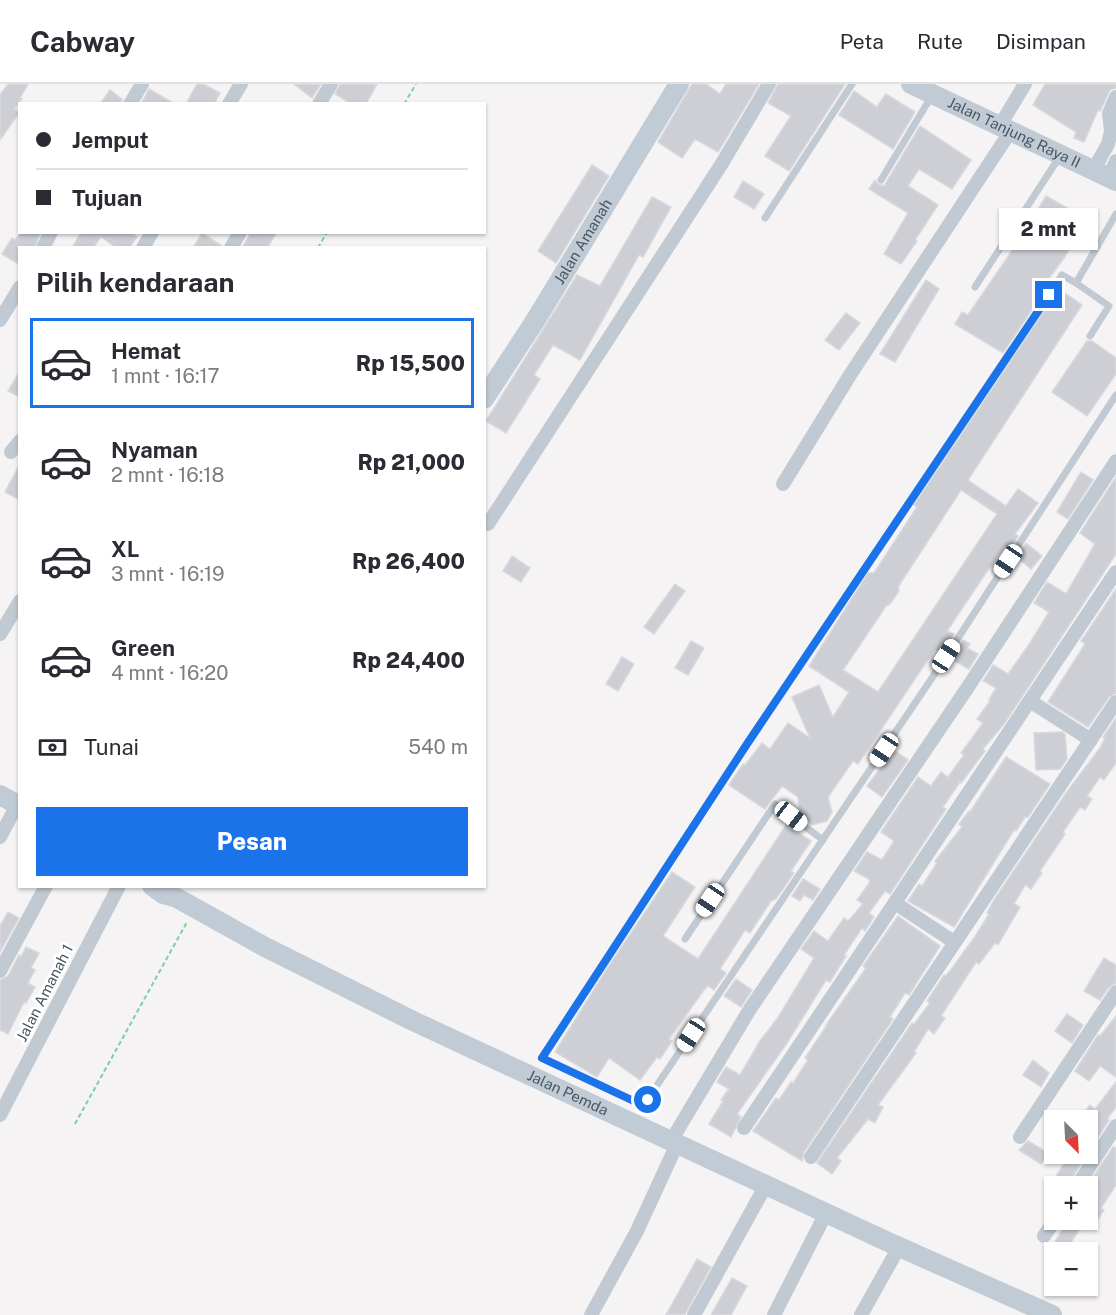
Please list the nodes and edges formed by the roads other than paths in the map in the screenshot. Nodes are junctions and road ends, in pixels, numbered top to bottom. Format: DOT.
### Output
graph roads {
  1 [pos="142,84"];
  2 [pos="241,84"];
  3 [pos="331,84"];
  4 [pos="679,84"];
  5 [pos="769,84"];
  6 [pos="852,84"];
  7 [pos="1025,84"];
  8 [pos="926,89"];
  9 [pos="1116,97"];
  10 [pos="131,102"];
  11 [pos="230,102"];
  12 [pos="320,102"];
  13 [pos="1004,129"];
  14 [pos="1060,156"];
  15 [pos="1108,173"];
  16 [pos="881,180"];
  17 [pos="1116,214"];
  18 [pos="765,218"];
  19 [pos="1076,283"];
  20 [pos="975,287"];
  21 [pos="18,290"];
  22 [pos="1113,308"];
  23 [pos="0,320"];
  24 [pos="1090,336"];
  25 [pos="1116,395"];
  26 [pos="486,396"];
  27 [pos="1116,461"];
  28 [pos="783,484"];
  29 [pos="488,524"];
  30 [pos="1116,572"];
  31 [pos="18,604"];
  32 [pos="0,634"];
  33 [pos="1030,701"];
  34 [pos="1116,702"];
  35 [pos="1091,740"];
  36 [pos="12,802"];
  37 [pos="0,837"];
  38 [pos="823,840"];
  39 [pos="45,888"];
  40 [pos="117,888"];
  41 [pos="160,888"];
  42 [pos="177,892"];
  43 [pos="895,903"];
  44 [pos="685,939"];
  45 [pos="954,942"];
  46 [pos="0,971"];
  47 [pos="1116,992"];
  48 [pos="0,1115"];
  49 [pos="1116,1126"];
  50 [pos="744,1128"];
  51 [pos="1020,1137"];
  52 [pos="674,1143"];
  53 [pos="811,1157"];
  54 [pos="1084,1176"];
  55 [pos="766,1185"];
  56 [pos="825,1213"];
  57 [pos="1048,1230"];
  58 [pos="1044,1236"];
  59 [pos="899,1246"];
  60 [pos="1022,1308"];
  61 [pos="591,1315"];
  62 [pos="694,1315"];
  63 [pos="774,1315"];
  64 [pos="861,1315"];
  65 [pos="1052,1315"];
  1 -- 10 [label="street"];
  2 -- 11 [label="street"];
  3 -- 12 [label="street"];
  4 -- 26 [label="street, Jalan Amanah"];
  5 -- 29 [label="street"];
  6 -- 18 [label="lane"];
  7 -- 13 [label="street"];
  8 -- 13 [label="street, Jalan Tanjung Raya II"];
  8 -- 16 [label="lane"];
  9 -- 15 [label="street"];
  13 -- 14 [label="street, Jalan Tanjung Raya II"];
  13 -- 28 [label="street"];
  14 -- 15 [label="street, Jalan Tanjung Raya II"];
  14 -- 20 [label="lane"];
  17 -- 19 [label="lane"];
  19 -- 22 [label="lane"];
  19 -- 38 [label="lane"];
  21 -- 23 [label="street"];
  22 -- 24 [label="lane"];
  25 -- 38 [label="lane"];
  27 -- 52 [label="street"];
  30 -- 33 [label="street"];
  31 -- 32 [label="street"];
  33 -- 35 [label="street"];
  33 -- 43 [label="street"];
  34 -- 35 [label="street"];
  35 -- 45 [label="street"];
  36 -- 37 [label="street"];
  38 -- 44 [label="lane"];
  39 -- 46 [label="street"];
  40 -- 48 [label="street, Jalan Amanah 1"];
  41 -- 42 [label="street, Jalan Pemda"];
  42 -- 52 [label="street, Jalan Pemda"];
  43 -- 45 [label="street"];
  43 -- 50 [label="street"];
  45 -- 53 [label="street"];
  47 -- 51 [label="street"];
  49 -- 54 [label="street"];
  52 -- 55 [label="street, Jalan Pemda"];
  52 -- 61 [label="street"];
  55 -- 56 [label="street, Jalan Pemda"];
  55 -- 62 [label="street"];
  56 -- 59 [label="street, Jalan Pemda"];
  56 -- 63 [label="street"];
  57 -- 58 [label="street"];
  59 -- 60 [label="street, Jalan Pemda"];
  59 -- 64 [label="street"];
  60 -- 65 [label="street, Jalan Pemda"];
}
